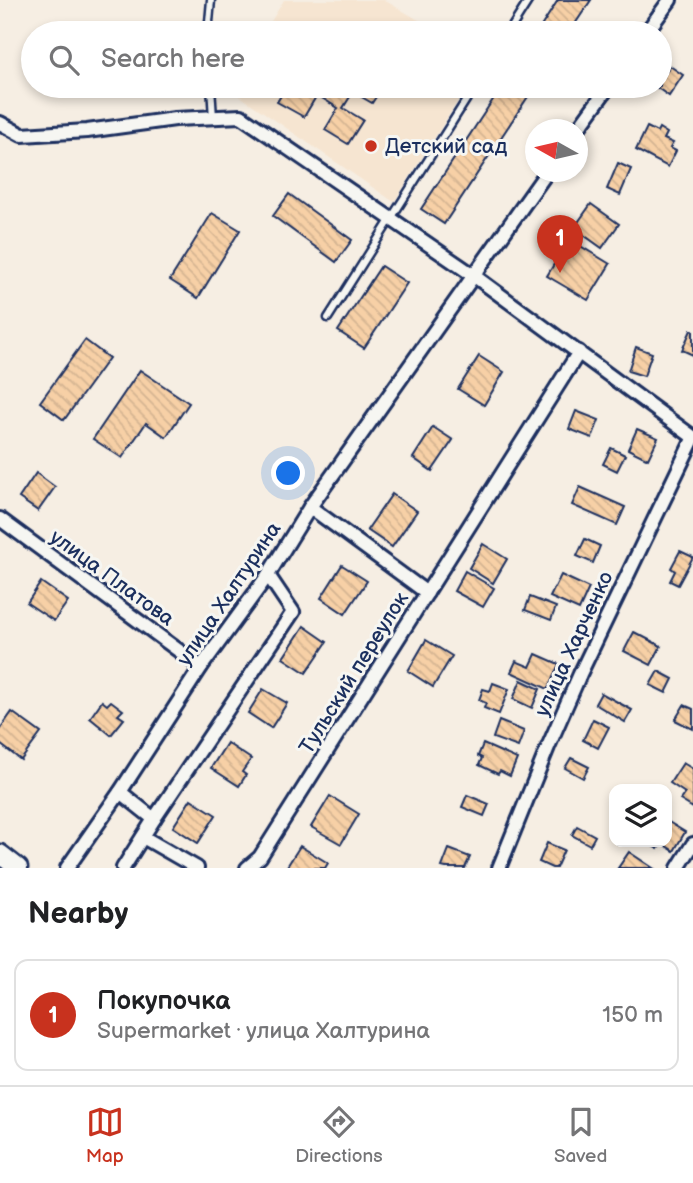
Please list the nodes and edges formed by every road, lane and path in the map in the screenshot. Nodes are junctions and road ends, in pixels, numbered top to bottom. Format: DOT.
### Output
graph roads {
  1 [pos="211,0"];
  2 [pos="528,0"];
  3 [pos="670,0"];
  4 [pos="209,21"];
  5 [pos="515,21"];
  6 [pos="655,21"];
  7 [pos="212,98"];
  8 [pos="467,98"];
  9 [pos="600,98"];
  10 [pos="213,118"];
  11 [pos="585,119"];
  12 [pos="0,123"];
  13 [pos="540,182"];
  14 [pos="391,218"];
  15 [pos="473,275"];
  16 [pos="328,318"];
  17 [pos="579,352"];
  18 [pos="693,438"];
  19 [pos="310,507"];
  20 [pos="0,519"];
  21 [pos="268,575"];
  22 [pos="427,593"];
  23 [pos="201,667"];
  24 [pos="120,792"];
  25 [pos="154,819"];
  26 [pos="142,837"];
  27 [pos="693,844"];
  28 [pos="0,854"];
  29 [pos="18,868"];
  30 [pos="66,868"];
  31 [pos="123,868"];
  32 [pos="197,868"];
  33 [pos="247,868"];
  34 [pos="499,868"];
  35 [pos="678,868"];
  1 -- 4 [label="lane"];
  2 -- 5 [label="lane"];
  3 -- 6 [label="street"];
  7 -- 10 [label="lane"];
  8 -- 14 [label="lane"];
  9 -- 11 [label="street"];
  10 -- 12 [label="street"];
  10 -- 14 [label="street"];
  13 -- 15 [label="street, улица Халтурина"];
  14 -- 15 [label="street"];
  14 -- 16 [label="lane"];
  15 -- 17 [label="street"];
  15 -- 19 [label="street, улица Халтурина"];
  17 -- 18 [label="street"];
  17 -- 22 [label="street, Тульский переулок"];
  18 -- 34 [label="street, улица Харченко"];
  19 -- 21 [label="street, улица Халтурина"];
  19 -- 22 [label="street"];
  20 -- 23 [label="street, улица Платова"];
  21 -- 23 [label="street, улица Халтурина"];
  21 -- 25 [label="street"];
  22 -- 33 [label="street, Тульский переулок"];
  23 -- 24 [label="street, улица Халтурина"];
  24 -- 25 [label="street"];
  24 -- 30 [label="street, улица Халтурина"];
  25 -- 26 [label="street"];
  26 -- 31 [label="street"];
  26 -- 32 [label="street"];
  27 -- 35 [label="street"];
  28 -- 29 [label="main road"];
}
